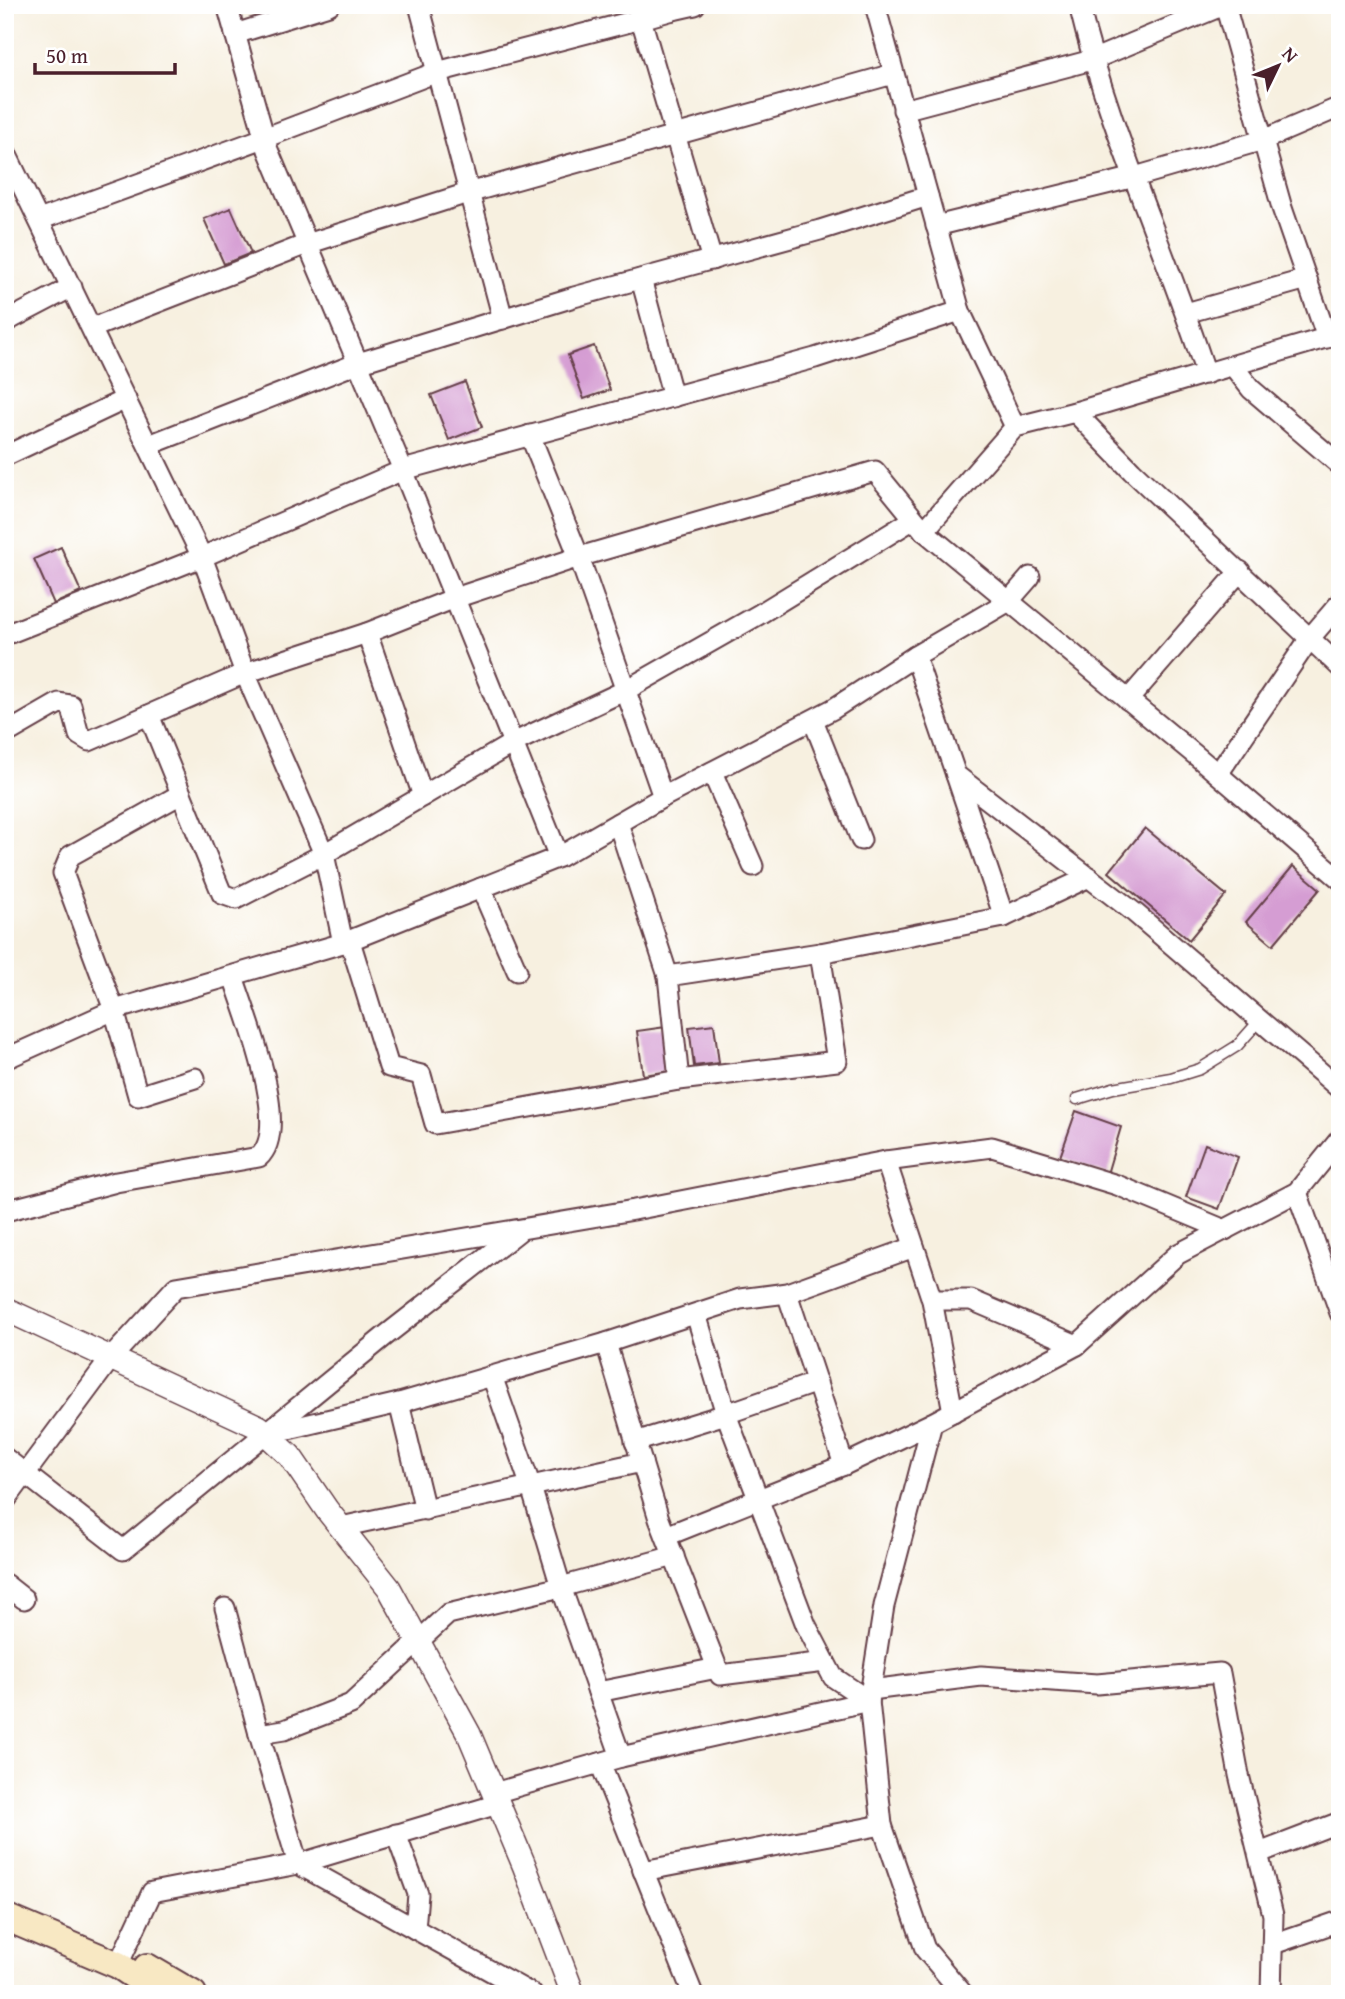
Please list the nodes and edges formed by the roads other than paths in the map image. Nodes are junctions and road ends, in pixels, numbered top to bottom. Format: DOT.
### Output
graph roads {
  1 [pos="227,5"];
  2 [pos="329,5"];
  3 [pos="419,5"];
  4 [pos="695,5"];
  5 [pos="875,5"];
  6 [pos="1079,5"];
  7 [pos="1225,5"];
  8 [pos="673,8"];
  9 [pos="640,19"];
  10 [pos="235,34"];
  11 [pos="1092,60"];
  12 [pos="436,72"];
  13 [pos="893,74"];
  14 [pos="1340,107"];
  15 [pos="903,110"];
  16 [pos="675,136"];
  17 [pos="264,138"];
  18 [pos="1263,140"];
  19 [pos="5,152"];
  20 [pos="1135,177"];
  21 [pos="11,178"];
  22 [pos="468,192"];
  23 [pos="928,196"];
  24 [pos="39,220"];
  25 [pos="936,226"];
  26 [pos="307,244"];
  27 [pos="712,260"];
  28 [pos="641,279"];
  29 [pos="1307,279"];
  30 [pos="72,287"];
  31 [pos="960,311"];
  32 [pos="1186,313"];
  33 [pos="503,319"];
  34 [pos="5,322"];
  35 [pos="92,328"];
  36 [pos="1334,336"];
  37 [pos="358,363"];
  38 [pos="1233,366"];
  39 [pos="1206,374"];
  40 [pos="673,397"];
  41 [pos="127,399"];
  42 [pos="1075,412"];
  43 [pos="1015,427"];
  44 [pos="530,436"];
  45 [pos="149,445"];
  46 [pos="5,456"];
  47 [pos="1340,466"];
  48 [pos="403,470"];
  49 [pos="919,525"];
  50 [pos="202,557"];
  51 [pos="579,557"];
  52 [pos="1240,571"];
  53 [pos="1030,576"];
  54 [pos="455,598"];
  55 [pos="1009,601"];
  56 [pos="1340,603"];
  57 [pos="367,634"];
  58 [pos="5,635"];
  59 [pos="1310,638"];
  60 [pos="915,656"];
  61 [pos="1340,667"];
  62 [pos="244,673"];
  63 [pos="626,690"];
  64 [pos="1128,700"];
  65 [pos="149,715"];
  66 [pos="813,720"];
  67 [pos="6,732"];
  68 [pos="513,743"];
  69 [pos="712,772"];
  70 [pos="956,775"];
  71 [pos="1218,775"];
  72 [pos="181,794"];
  73 [pos="423,796"];
  74 [pos="663,797"];
  75 [pos="618,823"];
  76 [pos="861,840"];
  77 [pos="324,854"];
  78 [pos="559,857"];
  79 [pos="753,866"];
  80 [pos="1089,877"];
  81 [pos="1340,879"];
  82 [pos="481,888"];
  83 [pos="1004,917"];
  84 [pos="347,942"];
  85 [pos="820,953"];
  86 [pos="517,971"];
  87 [pos="233,976"];
  88 [pos="668,976"];
  89 [pos="114,1010"];
  90 [pos="1260,1020"];
  91 [pos="5,1059"];
  92 [pos="194,1078"];
  93 [pos="679,1080"];
  94 [pos="1340,1088"];
  95 [pos="1077,1099"];
  96 [pos="1340,1139"];
  97 [pos="886,1161"];
  98 [pos="1297,1192"];
  99 [pos="5,1211"];
  100 [pos="522,1229"];
  101 [pos="1226,1230"];
  102 [pos="914,1247"];
  103 [pos="787,1293"];
  104 [pos="932,1300"];
  105 [pos="5,1309"];
  106 [pos="1340,1313"];
  107 [pos="696,1314"];
  108 [pos="606,1343"];
  109 [pos="1077,1345"];
  110 [pos="111,1358"];
  111 [pos="492,1376"];
  112 [pos="817,1382"];
  113 [pos="399,1403"];
  114 [pos="953,1412"];
  115 [pos="726,1414"];
  116 [pos="932,1423"];
  117 [pos="267,1434"];
  118 [pos="635,1442"];
  119 [pos="5,1458"];
  120 [pos="642,1462"];
  121 [pos="844,1465"];
  122 [pos="26,1472"];
  123 [pos="531,1487"];
  124 [pos="758,1500"];
  125 [pos="5,1501"];
  126 [pos="425,1510"];
  127 [pos="341,1527"];
  128 [pos="666,1536"];
  129 [pos="674,1556"];
  130 [pos="5,1584"];
  131 [pos="561,1587"];
  132 [pos="24,1599"];
  133 [pos="225,1608"];
  134 [pos="419,1642"];
  135 [pos="825,1662"];
  136 [pos="718,1668"];
  137 [pos="598,1692"];
  138 [pos="870,1695"];
  139 [pos="259,1734"];
  140 [pos="621,1757"];
  141 [pos="600,1763"];
  142 [pos="496,1799"];
  143 [pos="1340,1822"];
  144 [pos="882,1825"];
  145 [pos="396,1835"];
  146 [pos="1259,1853"];
  147 [pos="298,1864"];
  148 [pos="643,1871"];
  149 [pos="5,1917"];
  150 [pos="1340,1922"];
  151 [pos="415,1929"];
  152 [pos="1273,1944"];
  153 [pos="118,1965"];
  154 [pos="161,1994"];
  155 [pos="193,1994"];
  156 [pos="532,1994"];
  157 [pos="573,1994"];
  158 [pos="693,1994"];
  159 [pos="963,1994"];
  160 [pos="1271,1994"];
  1 -- 10 [label="street"];
  2 -- 10 [label="street"];
  3 -- 12 [label="street"];
  4 -- 8 [label="street"];
  5 -- 13 [label="street"];
  6 -- 11 [label="street"];
  7 -- 11 [label="street"];
  7 -- 18 [label="street"];
  8 -- 9 [label="street"];
  9 -- 12 [label="street"];
  9 -- 16 [label="street"];
  10 -- 17 [label="street"];
  11 -- 15 [label="street"];
  11 -- 20 [label="street"];
  12 -- 17 [label="street"];
  12 -- 22 [label="street"];
  13 -- 15 [label="street"];
  13 -- 16 [label="street"];
  14 -- 18 [label="street"];
  15 -- 23 [label="street"];
  16 -- 22 [label="street"];
  16 -- 27 [label="street"];
  17 -- 24 [label="street"];
  17 -- 26 [label="street"];
  18 -- 20 [label="street"];
  18 -- 29 [label="street"];
  19 -- 21 [label="street"];
  20 -- 25 [label="street"];
  20 -- 32 [label="street"];
  21 -- 24 [label="street"];
  22 -- 26 [label="street"];
  22 -- 33 [label="street"];
  23 -- 25 [label="street"];
  23 -- 27 [label="street"];
  24 -- 30 [label="street"];
  25 -- 31 [label="street"];
  26 -- 35 [label="street"];
  26 -- 37 [label="street"];
  27 -- 28 [label="street"];
  28 -- 33 [label="street"];
  28 -- 40 [label="street"];
  29 -- 32 [label="street"];
  29 -- 36 [label="street"];
  30 -- 34 [label="street"];
  30 -- 35 [label="street"];
  31 -- 40 [label="street"];
  31 -- 43 [label="street"];
  32 -- 39 [label="street"];
  33 -- 37 [label="street"];
  35 -- 41 [label="street"];
  36 -- 38 [label="street"];
  37 -- 45 [label="street"];
  37 -- 48 [label="street"];
  38 -- 39 [label="street"];
  38 -- 47 [label="street"];
  39 -- 42 [label="street"];
  40 -- 44 [label="street"];
  41 -- 45 [label="street"];
  41 -- 46 [label="street"];
  42 -- 43 [label="street"];
  42 -- 52 [label="street"];
  43 -- 49 [label="street"];
  44 -- 48 [label="street"];
  44 -- 51 [label="street"];
  45 -- 50 [label="street"];
  48 -- 50 [label="street"];
  48 -- 54 [label="street"];
  49 -- 51 [label="street"];
  49 -- 55 [label="street"];
  49 -- 63 [label="street"];
  50 -- 58 [label="street"];
  50 -- 62 [label="street"];
  51 -- 54 [label="street"];
  51 -- 63 [label="street"];
  52 -- 59 [label="street"];
  52 -- 64 [label="street"];
  53 -- 55 [label="street"];
  54 -- 57 [label="street"];
  54 -- 68 [label="street"];
  55 -- 60 [label="street"];
  55 -- 64 [label="street"];
  56 -- 59 [label="street"];
  57 -- 62 [label="street"];
  57 -- 73 [label="street"];
  59 -- 61 [label="street"];
  59 -- 71 [label="street"];
  60 -- 66 [label="street"];
  60 -- 70 [label="street"];
  62 -- 65 [label="street"];
  62 -- 77 [label="street"];
  63 -- 68 [label="street"];
  63 -- 74 [label="street"];
  64 -- 71 [label="street"];
  65 -- 67 [label="street"];
  65 -- 72 [label="street"];
  66 -- 69 [label="street"];
  66 -- 76 [label="street"];
  68 -- 73 [label="street"];
  68 -- 78 [label="street"];
  69 -- 74 [label="street"];
  69 -- 79 [label="street"];
  70 -- 80 [label="street"];
  70 -- 83 [label="street"];
  71 -- 81 [label="street"];
  72 -- 77 [label="street"];
  72 -- 89 [label="street"];
  73 -- 77 [label="street"];
  74 -- 75 [label="street"];
  75 -- 78 [label="street"];
  75 -- 88 [label="street"];
  77 -- 84 [label="street"];
  78 -- 82 [label="street"];
  80 -- 83 [label="street"];
  80 -- 90 [label="street"];
  82 -- 84 [label="street"];
  82 -- 86 [label="street"];
  83 -- 85 [label="street"];
  84 -- 87 [label="street"];
  84 -- 93 [label="street"];
  85 -- 88 [label="street"];
  85 -- 93 [label="street"];
  87 -- 89 [label="street"];
  87 -- 99 [label="street"];
  88 -- 93 [label="street"];
  89 -- 91 [label="street"];
  89 -- 92 [label="street"];
  90 -- 94 [label="street"];
  90 -- 95 [label="lane"];
  96 -- 98 [label="street"];
  97 -- 100 [label="street"];
  97 -- 101 [label="street"];
  97 -- 102 [label="street"];
  98 -- 101 [label="street"];
  98 -- 106 [label="street"];
  100 -- 110 [label="street"];
  100 -- 117 [label="street"];
  101 -- 109 [label="street"];
  102 -- 103 [label="street"];
  102 -- 104 [label="street"];
  103 -- 107 [label="street"];
  103 -- 112 [label="street"];
  104 -- 109 [label="street"];
  104 -- 114 [label="street"];
  105 -- 110 [label="street"];
  107 -- 108 [label="street"];
  107 -- 115 [label="street"];
  108 -- 111 [label="street"];
  108 -- 118 [label="street"];
  109 -- 114 [label="street"];
  110 -- 117 [label="street"];
  110 -- 122 [label="street"];
  111 -- 113 [label="street"];
  111 -- 123 [label="street"];
  112 -- 115 [label="street"];
  112 -- 121 [label="street"];
  113 -- 117 [label="street"];
  113 -- 126 [label="street"];
  114 -- 116 [label="street"];
  115 -- 118 [label="street"];
  115 -- 124 [label="street"];
  116 -- 121 [label="street"];
  116 -- 138 [label="street"];
  117 -- 122 [label="street"];
  117 -- 127 [label="street"];
  118 -- 120 [label="street"];
  119 -- 122 [label="street"];
  120 -- 123 [label="street"];
  120 -- 128 [label="street"];
  121 -- 124 [label="street"];
  122 -- 125 [label="street"];
  123 -- 126 [label="street"];
  123 -- 131 [label="street"];
  124 -- 128 [label="street"];
  124 -- 135 [label="street"];
  126 -- 127 [label="street"];
  127 -- 134 [label="street"];
  128 -- 129 [label="street"];
  129 -- 131 [label="street"];
  129 -- 136 [label="street"];
  130 -- 132 [label="street"];
  131 -- 134 [label="street"];
  131 -- 137 [label="street"];
  133 -- 139 [label="street"];
  134 -- 139 [label="street"];
  134 -- 142 [label="street"];
  135 -- 136 [label="street"];
  135 -- 138 [label="street"];
  136 -- 137 [label="street"];
  137 -- 140 [label="street"];
  138 -- 140 [label="street"];
  138 -- 144 [label="street"];
  138 -- 146 [label="street"];
  139 -- 147 [label="street"];
  140 -- 141 [label="street"];
  141 -- 142 [label="street"];
  141 -- 148 [label="street"];
  142 -- 145 [label="street"];
  142 -- 157 [label="street"];
  143 -- 146 [label="street"];
  144 -- 148 [label="street"];
  144 -- 159 [label="street"];
  145 -- 147 [label="street"];
  145 -- 151 [label="street"];
  146 -- 152 [label="street"];
  147 -- 151 [label="street"];
  147 -- 153 [label="street"];
  148 -- 158 [label="street"];
  149 -- 153 [label="main road"];
  150 -- 152 [label="street"];
  151 -- 156 [label="street"];
  152 -- 160 [label="street"];
  153 -- 154 [label="main road"];
  153 -- 155 [label="main road"];
}
